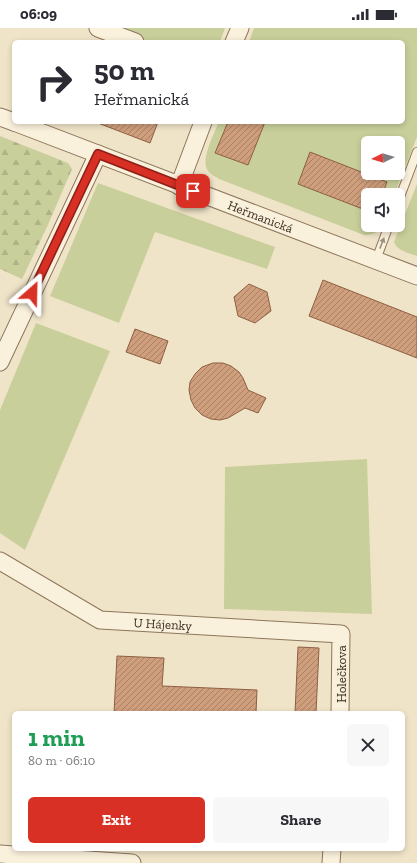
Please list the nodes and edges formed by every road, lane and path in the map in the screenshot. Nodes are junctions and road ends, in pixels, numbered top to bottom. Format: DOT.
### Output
graph roads {
  1 [pos="98,28"];
  2 [pos="240,28"];
  3 [pos="130,40"];
  4 [pos="235,40"];
  5 [pos="0,117"];
  6 [pos="12,121"];
  7 [pos="19,124"];
  8 [pos="202,124"];
  9 [pos="417,152"];
  10 [pos="98,154"];
  11 [pos="179,186"];
  12 [pos="403,188"];
  13 [pos="386,232"];
  14 [pos="376,260"];
  15 [pos="417,276"];
  16 [pos="0,362"];
  17 [pos="0,561"];
  18 [pos="341,634"];
  19 [pos="340,711"];
  20 [pos="332,851"];
  21 [pos="0,854"];
  22 [pos="132,863"];
  23 [pos="331,863"];
  1 -- 3 [label="street"];
  2 -- 4 [label="street"];
  5 -- 6 [label="street, Heřmanická"];
  7 -- 10 [label="street, Heřmanická"];
  8 -- 11 [label="street"];
  9 -- 12 [label="lane"];
  10 -- 11 [label="street, Heřmanická"];
  10 -- 16 [label="street"];
  11 -- 14 [label="street, Heřmanická"];
  14 -- 13 [label="lane, one-way"];
  14 -- 15 [label="street, Heřmanická"];
  17 -- 18 [label="street, U Hájenky"];
  18 -- 19 [label="street, Holečkova"];
  20 -- 23 [label="street"];
  21 -- 22 [label="street"];
}
